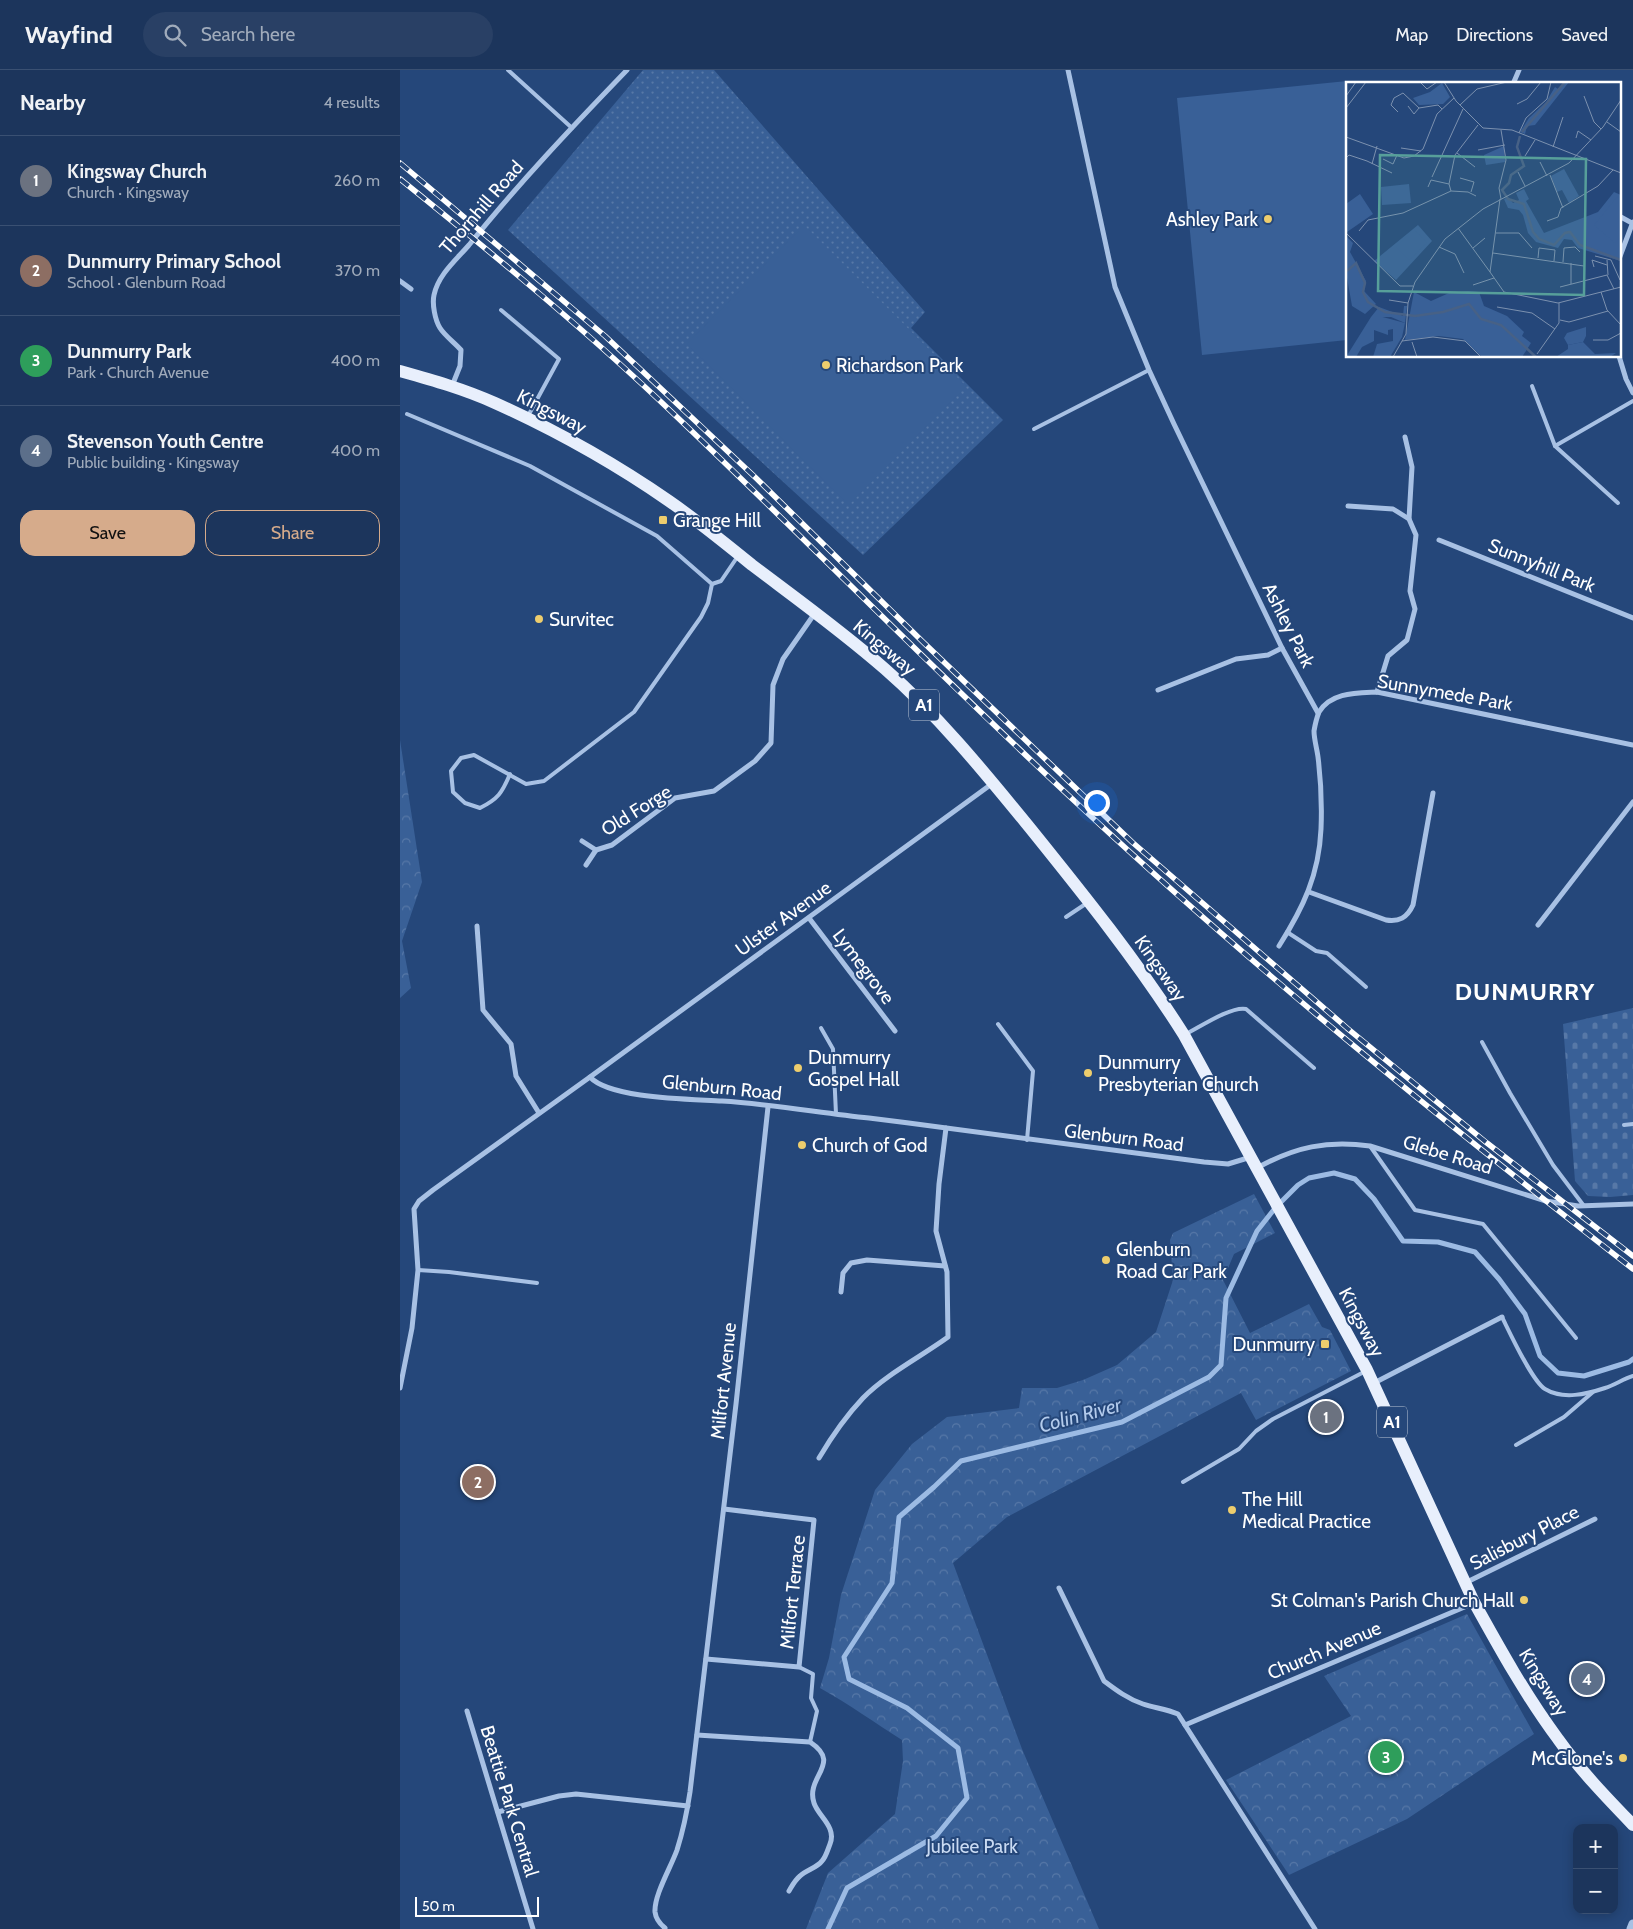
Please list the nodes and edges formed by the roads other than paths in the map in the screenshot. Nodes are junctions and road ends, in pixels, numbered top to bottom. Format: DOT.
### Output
graph roads {
  1 [pos="508,70"];
  2 [pos="627,70"];
  3 [pos="1068,70"];
  4 [pos="1519,70"];
  5 [pos="1514,82"];
  6 [pos="572,128"];
  7 [pos="1620,216"];
  8 [pos="1633,222"];
  9 [pos="1620,256"];
  10 [pos="400,281"];
  11 [pos="410,289"];
  12 [pos="501,310"];
  13 [pos="1620,358"];
  14 [pos="1149,370"];
  15 [pos="400,371"];
  16 [pos="452,386"];
  17 [pos="1532,386"];
  18 [pos="1633,393"];
  19 [pos="1633,401"];
  20 [pos="408,414"];
  21 [pos="526,418"];
  22 [pos="1034,429"];
  23 [pos="1406,437"];
  24 [pos="1555,446"];
  25 [pos="1618,503"];
  26 [pos="1348,506"];
  27 [pos="1409,519"];
  28 [pos="1439,540"];
  29 [pos="739,554"];
  30 [pos="712,584"];
  31 [pos="815,612"];
  32 [pos="1633,618"];
  33 [pos="1282,648"];
  34 [pos="1158,690"];
  35 [pos="1377,692"];
  36 [pos="1318,713"];
  37 [pos="1633,745"];
  38 [pos="510,774"];
  39 [pos="993,783"];
  40 [pos="1433,793"];
  41 [pos="1633,802"];
  42 [pos="582,841"];
  43 [pos="596,850"];
  44 [pos="586,865"];
  45 [pos="1309,892"];
  46 [pos="1089,902"];
  47 [pos="1066,917"];
  48 [pos="809,918"];
  49 [pos="1538,925"];
  50 [pos="477,926"];
  51 [pos="1287,932"];
  52 [pos="1279,946"];
  53 [pos="1366,987"];
  54 [pos="998,1024"];
  55 [pos="821,1028"];
  56 [pos="895,1031"];
  57 [pos="1184,1035"];
  58 [pos="1482,1042"];
  59 [pos="1314,1068"];
  60 [pos="590,1077"];
  61 [pos="768,1106"];
  62 [pos="539,1114"];
  63 [pos="836,1114"];
  64 [pos="1633,1124"];
  65 [pos="1624,1125"];
  66 [pos="946,1128"];
  67 [pos="1028,1140"];
  68 [pos="1370,1146"];
  69 [pos="1254,1162"];
  70 [pos="1633,1204"];
  71 [pos="1584,1206"];
  72 [pos="945,1266"];
  73 [pos="418,1270"];
  74 [pos="537,1283"];
  75 [pos="841,1292"];
  76 [pos="1502,1317"];
  77 [pos="1576,1338"];
  78 [pos="1367,1370"];
  79 [pos="1633,1376"];
  80 [pos="1374,1383"];
  81 [pos="400,1388"];
  82 [pos="1595,1390"];
  83 [pos="1516,1445"];
  84 [pos="819,1458"];
  85 [pos="1183,1482"];
  86 [pos="724,1509"];
  87 [pos="1595,1518"];
  88 [pos="1466,1583"];
  89 [pos="1058,1588"];
  90 [pos="1474,1602"];
  91 [pos="706,1660"];
  92 [pos="799,1667"];
  93 [pos="467,1711"];
  94 [pos="1185,1725"];
  95 [pos="697,1735"];
  96 [pos="810,1742"];
  97 [pos="688,1806"];
  98 [pos="498,1812"];
  99 [pos="1633,1825"];
  100 [pos="789,1892"];
  101 [pos="1633,1924"];
  102 [pos="665,1928"];
  103 [pos="533,1929"];
  104 [pos="1315,1929"];
  105 [pos="1631,1929"];
  1 -- 6 [label="lane"];
  2 -- 6 [label="street, Thornhill Road"];
  3 -- 14 [label="street, Ashley Park"];
  4 -- 5 [label="street"];
  6 -- 16 [label="street, Thornhill Road"];
  7 -- 8 [label="street"];
  8 -- 9 [label="street"];
  10 -- 11 [label="street"];
  12 -- 21 [label="lane"];
  13 -- 18 [label="street"];
  14 -- 22 [label="lane"];
  14 -- 33 [label="street, Ashley Park"];
  15 -- 16 [label="main road, Kingsway / A1"];
  16 -- 21 [label="main road, Kingsway / A1"];
  17 -- 24 [label="lane"];
  19 -- 24 [label="lane"];
  20 -- 30 [label="lane"];
  21 -- 29 [label="main road, Kingsway / A1"];
  23 -- 27 [label="street"];
  24 -- 25 [label="lane"];
  26 -- 27 [label="street"];
  27 -- 35 [label="street"];
  28 -- 32 [label="street, Sunnyhill Park"];
  29 -- 30 [label="lane"];
  29 -- 31 [label="main road, Kingsway / A1"];
  30 -- 38 [label="lane"];
  31 -- 39 [label="main road, Kingsway / A1"];
  31 -- 43 [label="street, Old Forge"];
  33 -- 34 [label="street"];
  33 -- 36 [label="street, Ashley Park"];
  35 -- 36 [label="street, Sunnymede Park"];
  35 -- 37 [label="street, Sunnymede Park"];
  36 -- 45 [label="street"];
  38 -- 38 [label="lane"];
  39 -- 46 [label="main road, Kingsway / A1"];
  39 -- 48 [label="street, Ulster Avenue"];
  40 -- 45 [label="street"];
  41 -- 49 [label="street"];
  42 -- 43 [label="street, Old Forge"];
  43 -- 44 [label="street, Old Forge"];
  45 -- 51 [label="street"];
  46 -- 47 [label="lane"];
  46 -- 57 [label="main road, Kingsway / A1"];
  48 -- 56 [label="street, Lymegrove"];
  48 -- 60 [label="street, Ulster Avenue"];
  50 -- 62 [label="street"];
  51 -- 52 [label="street"];
  51 -- 53 [label="lane"];
  54 -- 67 [label="lane"];
  55 -- 63 [label="lane"];
  57 -- 59 [label="lane"];
  57 -- 69 [label="main road, Kingsway / A1"];
  58 -- 71 [label="lane"];
  60 -- 61 [label="street, Glenburn Road"];
  60 -- 62 [label="street"];
  61 -- 63 [label="street, Glenburn Road"];
  61 -- 86 [label="street, Milfort Avenue"];
  62 -- 73 [label="street"];
  63 -- 66 [label="street, Glenburn Road"];
  64 -- 65 [label="lane"];
  66 -- 67 [label="street, Glenburn Road"];
  66 -- 72 [label="street"];
  67 -- 69 [label="street, Glenburn Road"];
  68 -- 69 [label="street, Glebe Road"];
  68 -- 71 [label="street, Glebe Road"];
  68 -- 77 [label="lane"];
  69 -- 78 [label="main road, Kingsway / A1"];
  70 -- 71 [label="street, Glebe Road"];
  72 -- 75 [label="street"];
  72 -- 84 [label="street"];
  73 -- 74 [label="lane"];
  73 -- 81 [label="street"];
  76 -- 80 [label="street"];
  76 -- 82 [label="lane"];
  78 -- 80 [label="main road, Kingsway / A1"];
  78 -- 85 [label="lane"];
  79 -- 82 [label="lane"];
  80 -- 88 [label="main road, Kingsway / A1"];
  82 -- 83 [label="lane"];
  86 -- 91 [label="street, Milfort Avenue"];
  86 -- 92 [label="street, Milfort Terrace"];
  87 -- 88 [label="street, Salisbury Place"];
  88 -- 90 [label="main road, Kingsway / A1"];
  89 -- 94 [label="street"];
  90 -- 94 [label="street, Church Avenue"];
  90 -- 99 [label="main road, Kingsway / A1"];
  91 -- 92 [label="street"];
  91 -- 95 [label="street, Milfort Avenue"];
  92 -- 96 [label="lane"];
  93 -- 98 [label="street, Beattie Park Central"];
  94 -- 104 [label="street"];
  95 -- 96 [label="street"];
  95 -- 97 [label="street, Milfort Avenue"];
  96 -- 100 [label="street"];
  97 -- 98 [label="street"];
  97 -- 102 [label="street, Milfort Avenue"];
  98 -- 103 [label="street, Beattie Park Central"];
  101 -- 105 [label="street"];
}
